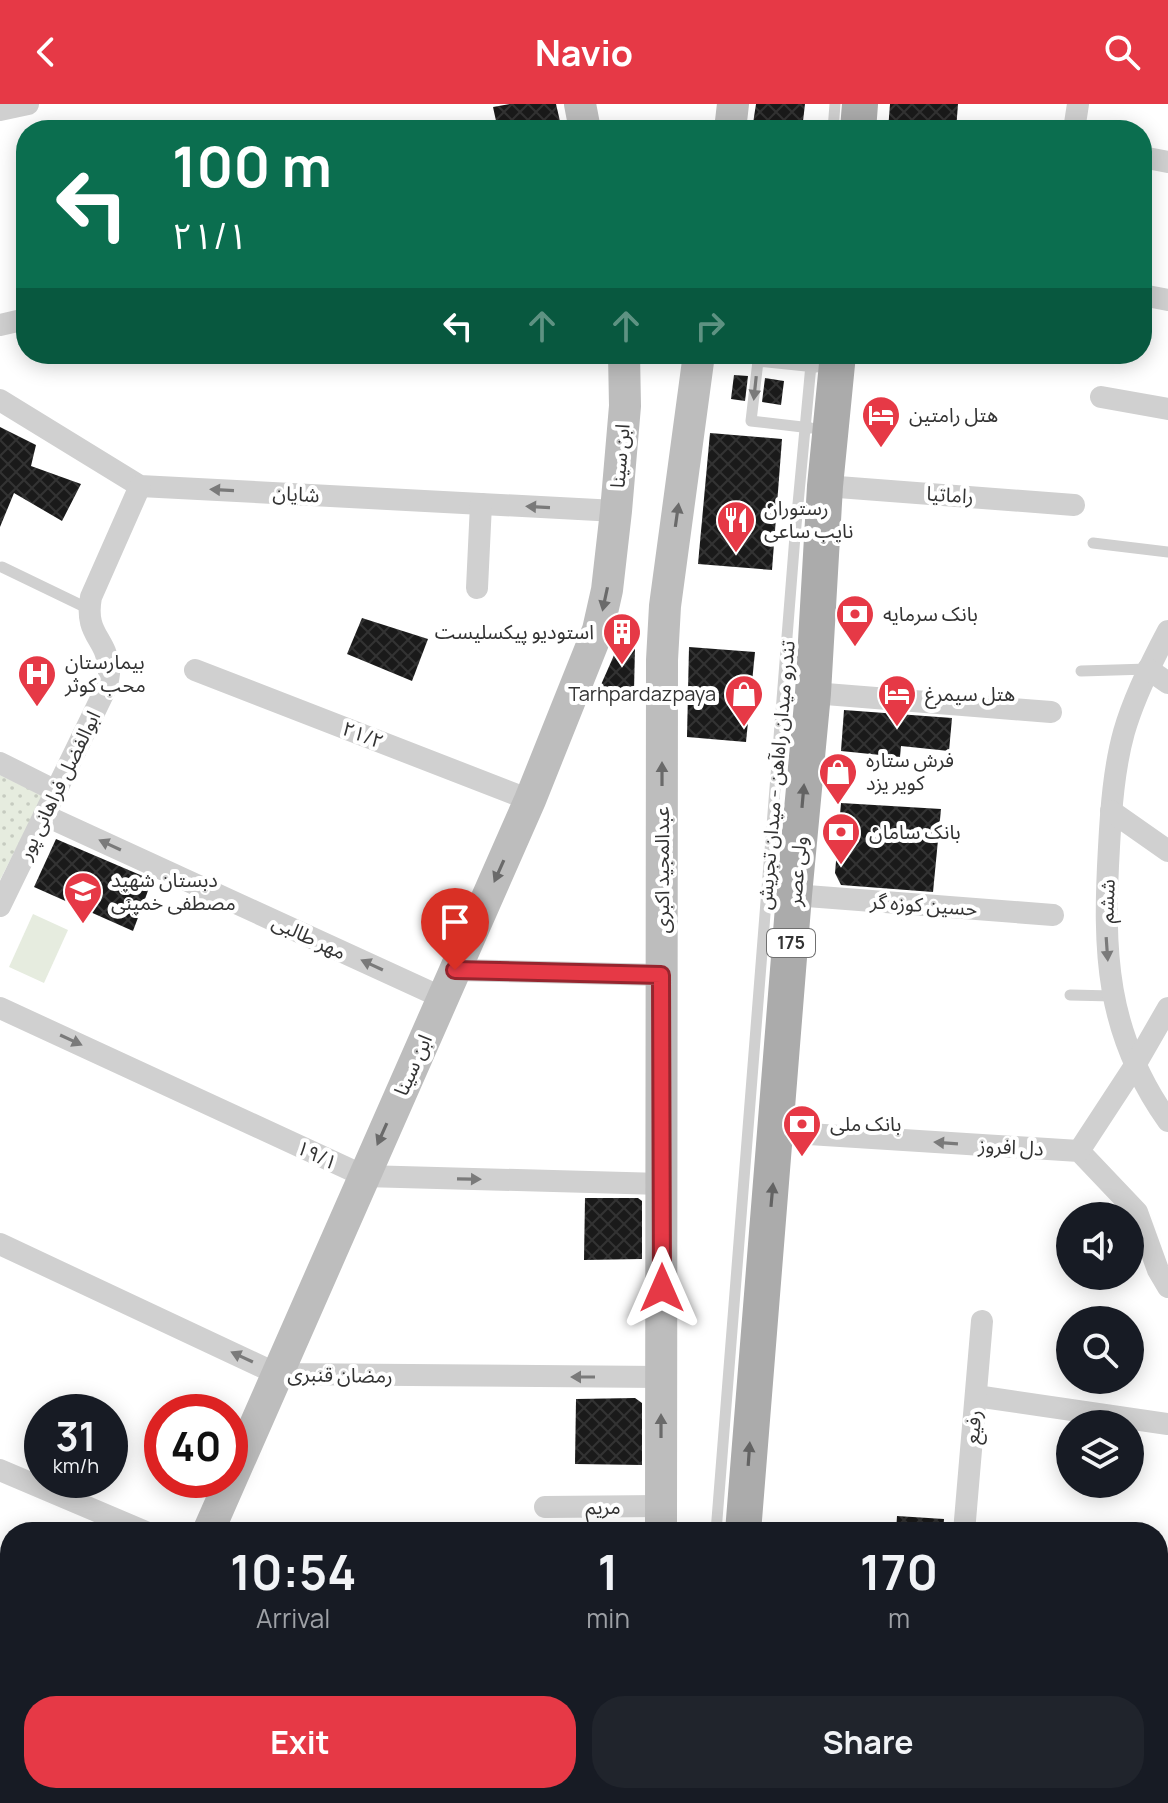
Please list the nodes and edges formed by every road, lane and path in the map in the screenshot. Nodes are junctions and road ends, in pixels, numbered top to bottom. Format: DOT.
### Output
graph roads {
  1 [pos="28,104"];
  2 [pos="0,110"];
  3 [pos="624,364"];
  4 [pos="698,364"];
  5 [pos="758,364"];
  6 [pos="824,364"];
  7 [pos="1101,397"];
  8 [pos="0,400"];
  9 [pos="1168,409"];
  10 [pos="817,429"];
  11 [pos="140,486"];
  12 [pos="825,486"];
  13 [pos="481,504"];
  14 [pos="1074,505"];
  15 [pos="616,511"];
  16 [pos="1093,543"];
  17 [pos="1168,552"];
  18 [pos="2,567"];
  19 [pos="477,588"];
  20 [pos="89,609"];
  21 [pos="1168,631"];
  22 [pos="1148,669"];
  23 [pos="195,670"];
  24 [pos="1081,671"];
  25 [pos="1168,683"];
  26 [pos="813,693"];
  27 [pos="1051,712"];
  28 [pos="0,763"];
  29 [pos="56,791"];
  30 [pos="530,800"];
  31 [pos="1111,811"];
  32 [pos="44,815"];
  33 [pos="1168,851"];
  34 [pos="794,895"];
  35 [pos="0,906"];
  36 [pos="1053,915"];
  37 [pos="661,975"];
  38 [pos="449,984"];
  39 [pos="1070,995"];
  40 [pos="1113,996"];
  41 [pos="0,1008"];
  42 [pos="1168,1008"];
  43 [pos="1134,1067"];
  44 [pos="1168,1121"];
  45 [pos="777,1132"];
  46 [pos="1079,1151"];
  47 [pos="364,1176"];
  48 [pos="662,1184"];
  49 [pos="0,1244"];
  50 [pos="1168,1287"];
  51 [pos="982,1321"];
  52 [pos="277,1374"];
  53 [pos="661,1377"];
  54 [pos="976,1396"];
  55 [pos="1168,1424"];
  56 [pos="0,1470"];
  57 [pos="545,1507"];
  58 [pos="661,1519"];
  59 [pos="122,1522"];
  60 [pos="212,1522"];
  61 [pos="717,1522"];
  62 [pos="744,1522"];
  63 [pos="965,1522"];
  1 -- 2 [label="street"];
  3 -- 15 [label="street, ابن سینا"];
  37 -- 4 [label="street, عبدالمجید اکبری, one-way"];
  5 -- 10 [label="lane, one-way"];
  6 -- 10 [label="main road, ولی عصر / 175"];
  7 -- 9 [label="street"];
  8 -- 11 [label="street, شایان"];
  10 -- 12 [label="main road, ولی عصر / 175"];
  10 -- 61 [label="lane, تندرو میدان راه‌آهن - میدان تجریش"];
  13 -- 11 [label="street, شایان, one-way"];
  11 -- 20 [label="street"];
  12 -- 14 [label="street, راماتیا"];
  12 -- 26 [label="main road, ولی عصر / 175"];
  15 -- 13 [label="street, شایان, one-way"];
  13 -- 19 [label="street"];
  15 -- 30 [label="street, ابن سینا, one-way"];
  16 -- 17 [label="lane"];
  18 -- 20 [label="lane"];
  20 -- 29 [label="street, ابوالفضل فراهانی پور"];
  21 -- 22 [label="street, ششم"];
  22 -- 24 [label="lane"];
  22 -- 25 [label="street"];
  22 -- 31 [label="street, ششم"];
  23 -- 30 [label="street, ۲۱/۲"];
  26 -- 27 [label="street"];
  34 -- 26 [label="main road, ولی عصر / 175, one-way"];
  28 -- 29 [label="street"];
  29 -- 32 [label="street, ابوالفضل فراهانی پور"];
  30 -- 38 [label="street, ابن سینا, one-way"];
  31 -- 33 [label="street"];
  31 -- 40 [label="street, ششم, one-way"];
  32 -- 35 [label="street, ابوالفضل فراهانی پور"];
  38 -- 32 [label="street, مهر طالبی, one-way"];
  34 -- 36 [label="street, حسین کوزه گر"];
  34 -- 45 [label="main road, ولی عصر / 175"];
  37 -- 38 [label="street"];
  37 -- 48 [label="street, عبدالمجید اکبری"];
  38 -- 47 [label="street, ابن سینا, one-way"];
  39 -- 40 [label="lane"];
  40 -- 43 [label="street, ششم"];
  41 -- 47 [label="street, ۱۹/۱, one-way"];
  42 -- 43 [label="street"];
  43 -- 44 [label="street, ششم"];
  43 -- 46 [label="street"];
  46 -- 45 [label="street, دل افروز, one-way"];
  62 -- 45 [label="main road, ولی عصر / 175, one-way"];
  46 -- 50 [label="street"];
  47 -- 48 [label="street, ۱۹/۱, one-way"];
  47 -- 52 [label="street, ابن سینا"];
  48 -- 53 [label="street, عبدالمجید اکبری"];
  52 -- 49 [label="street, رمضان قنبری, one-way"];
  51 -- 54 [label="street, رفیع"];
  53 -- 52 [label="street, رمضان قنبری, one-way"];
  52 -- 60 [label="street, ابن سینا"];
  58 -- 53 [label="street, عبدالمجید اکبری, one-way"];
  54 -- 55 [label="street"];
  54 -- 63 [label="street, رفیع"];
  56 -- 59 [label="street"];
  57 -- 58 [label="street, مریم"];
}
